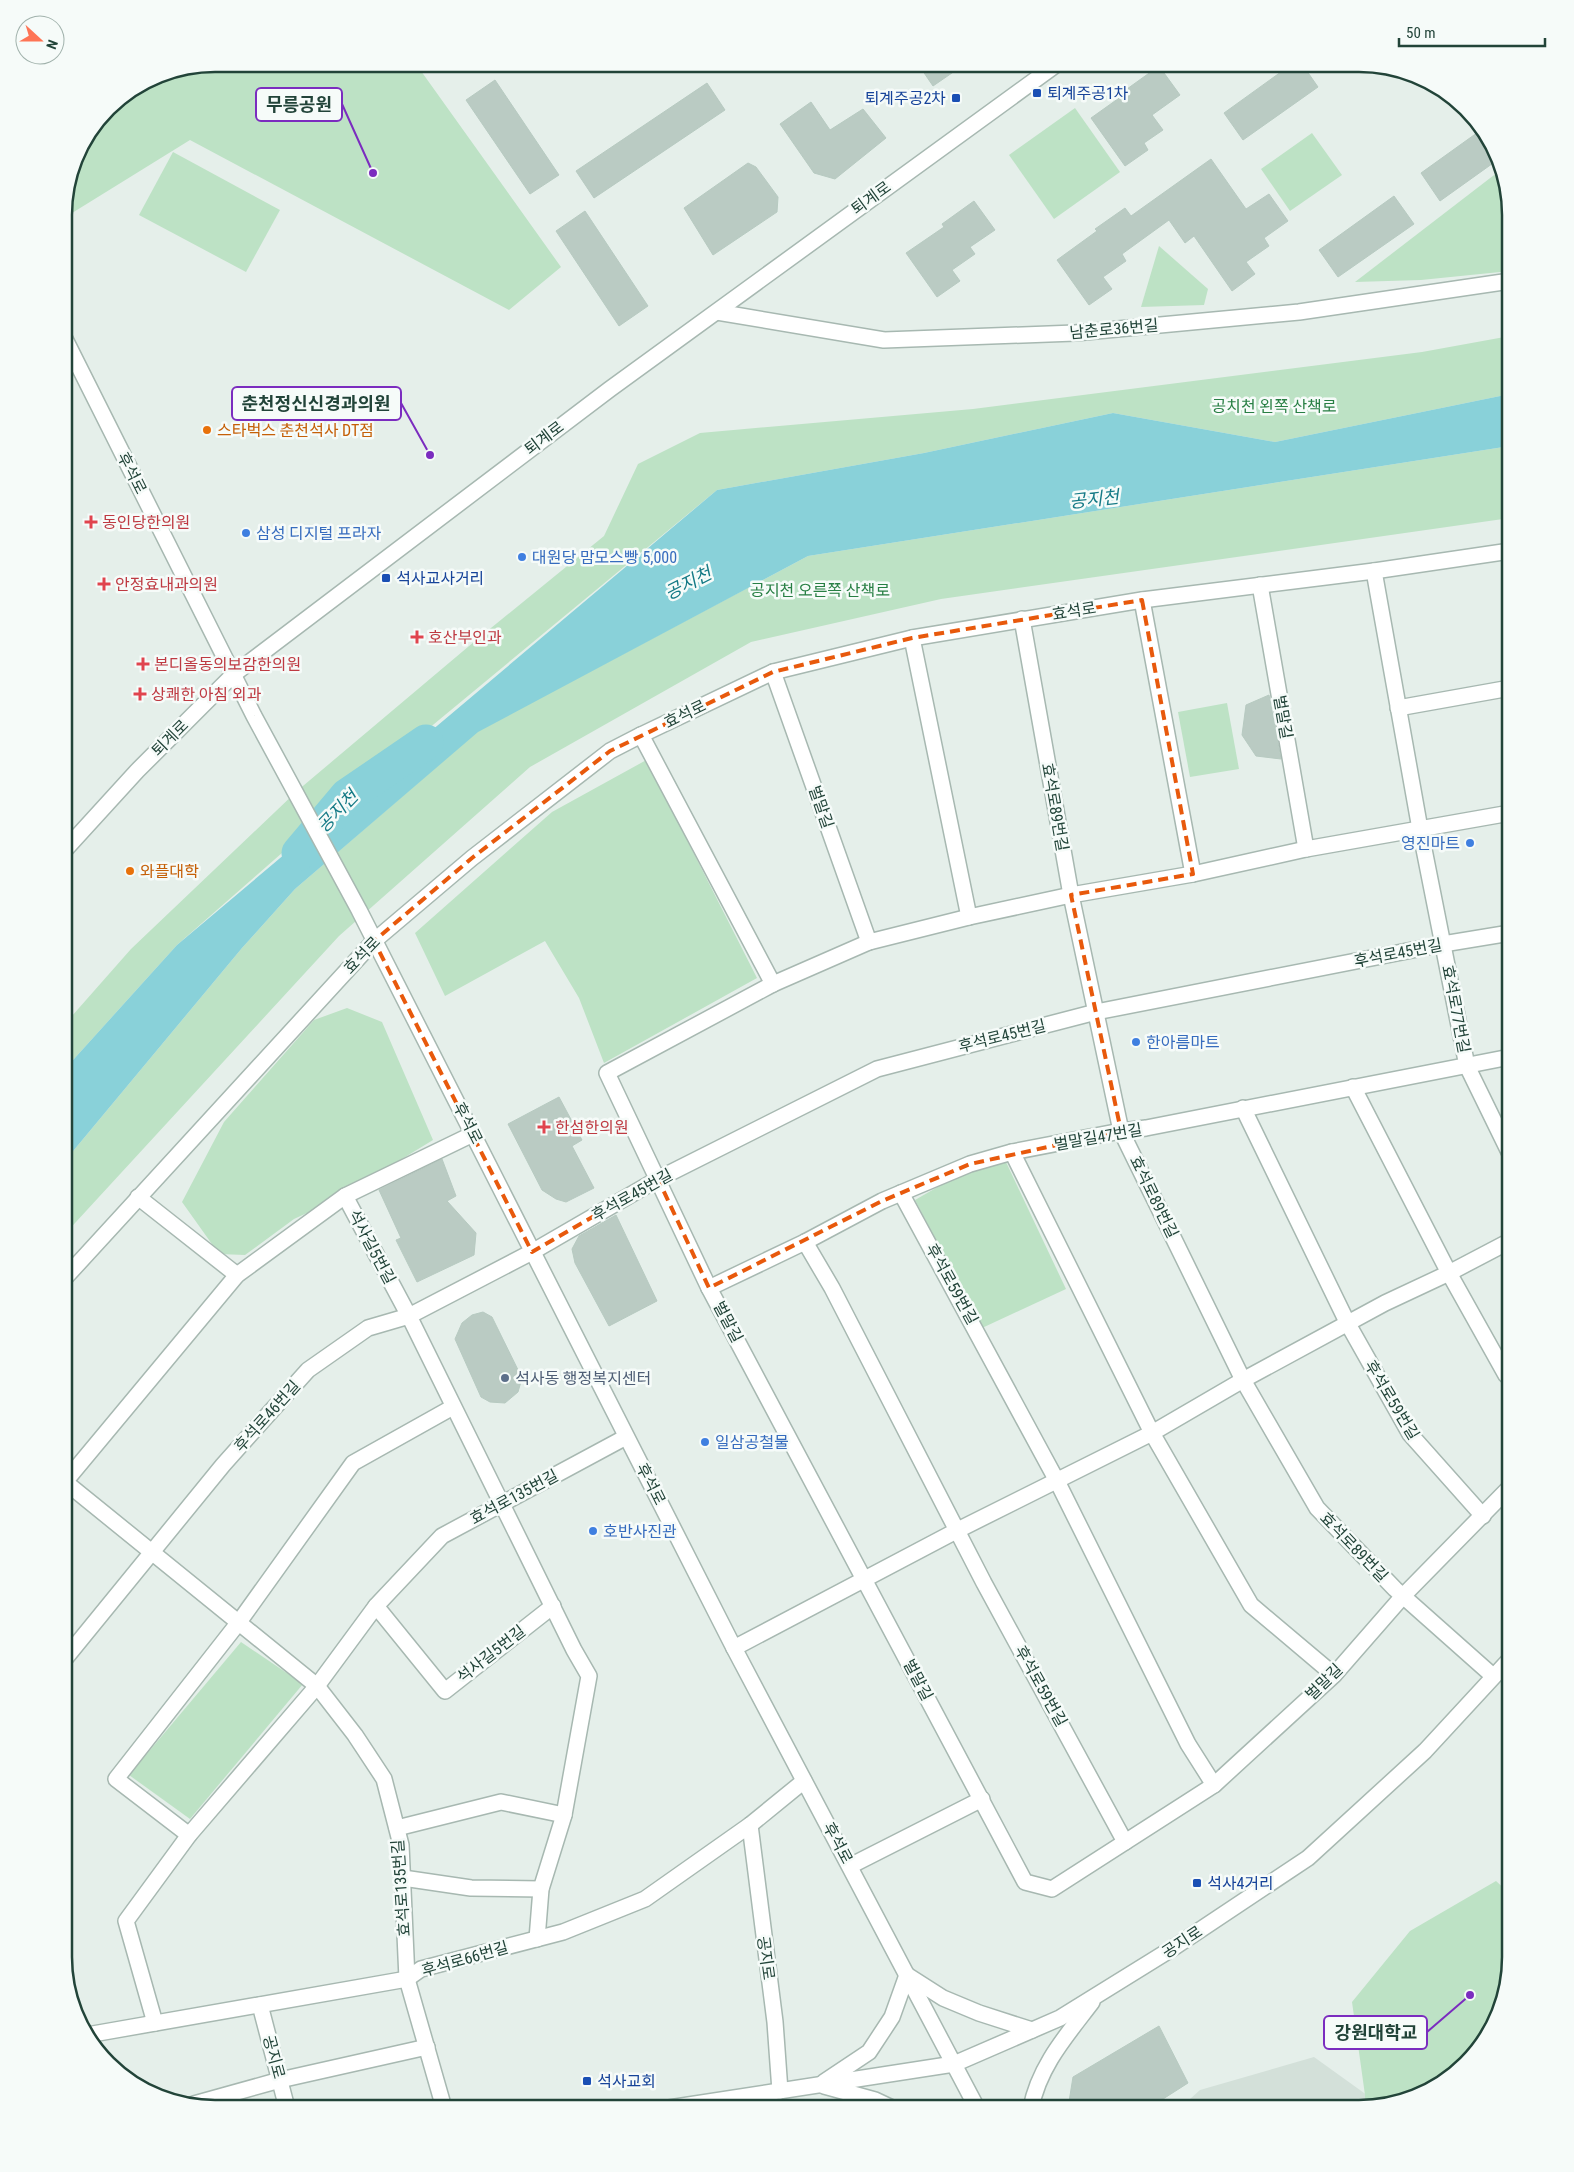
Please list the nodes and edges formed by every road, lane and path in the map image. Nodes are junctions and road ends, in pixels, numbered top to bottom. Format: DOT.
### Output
graph roads {
  1 [pos="1046,73"];
  2 [pos="1502,281"];
  3 [pos="717,312"];
  4 [pos="73,355"];
  5 [pos="1502,552"];
  6 [pos="1374,571"];
  7 [pos="1260,585"];
  8 [pos="1142,600"];
  9 [pos="1022,619"];
  10 [pos="912,638"];
  11 [pos="773,672"];
  12 [pos="234,674"];
  13 [pos="1502,689"];
  14 [pos="1398,708"];
  15 [pos="641,735"];
  16 [pos="1502,815"];
  17 [pos="1420,830"];
  18 [pos="73,842"];
  19 [pos="1306,849"];
  20 [pos="1193,874"];
  21 [pos="1071,895"];
  22 [pos="969,916"];
  23 [pos="1502,934"];
  24 [pos="374,941"];
  25 [pos="869,942"];
  26 [pos="1443,944"];
  27 [pos="773,984"];
  28 [pos="1096,1012"];
  29 [pos="1502,1059"];
  30 [pos="1467,1066"];
  31 [pos="1353,1087"];
  32 [pos="1243,1108"];
  33 [pos="1121,1130"];
  34 [pos="473,1134"];
  35 [pos="1502,1138"];
  36 [pos="1012,1152"];
  37 [pos="658,1179"];
  38 [pos="902,1193"];
  39 [pos="345,1196"];
  40 [pos="138,1197"];
  41 [pos="805,1242"];
  42 [pos="1502,1245"];
  43 [pos="532,1252"];
  44 [pos="72,1270"];
  45 [pos="1449,1273"];
  46 [pos="237,1275"];
  47 [pos="709,1288"];
  48 [pos="409,1316"];
  49 [pos="1348,1324"];
  50 [pos="1502,1368"];
  51 [pos="1243,1380"];
  52 [pos="453,1407"];
  53 [pos="1152,1433"];
  54 [pos="626,1437"];
  55 [pos="72,1472"];
  56 [pos="1057,1481"];
  57 [pos="72,1489"];
  58 [pos="1502,1495"];
  59 [pos="503,1502"];
  60 [pos="1483,1516"];
  61 [pos="956,1531"];
  62 [pos="151,1551"];
  63 [pos="864,1579"];
  64 [pos="1403,1596"];
  65 [pos="376,1606"];
  66 [pos="553,1606"];
  67 [pos="239,1622"];
  68 [pos="734,1648"];
  69 [pos="72,1650"];
  70 [pos="1502,1668"];
  71 [pos="1334,1675"];
  72 [pos="1494,1676"];
  73 [pos="317,1686"];
  74 [pos="804,1781"];
  75 [pos="1214,1785"];
  76 [pos="982,1799"];
  77 [pos="564,1815"];
  78 [pos="750,1825"];
  79 [pos="397,1828"];
  80 [pos="188,1835"];
  81 [pos="1124,1842"];
  82 [pos="850,1866"];
  83 [pos="402,1878"];
  84 [pos="541,1889"];
  85 [pos="537,1939"];
  86 [pos="907,1975"];
  87 [pos="407,1979"];
  88 [pos="1098,1994"];
  89 [pos="260,2005"];
  90 [pos="155,2023"];
  91 [pos="1032,2030"];
  92 [pos="95,2034"];
  93 [pos="427,2047"];
  94 [pos="954,2064"];
  95 [pos="280,2080"];
  96 [pos="820,2085"];
  97 [pos="780,2091"];
  98 [pos="212,2099"];
  99 [pos="285,2099"];
  100 [pos="442,2099"];
  101 [pos="725,2099"];
  102 [pos="873,2100"];
  103 [pos="973,2100"];
  104 [pos="1034,2100"];
  1 -- 3 [label="street, 퇴계로"];
  2 -- 3 [label="street, 남춘로36번길"];
  3 -- 12 [label="street, 퇴계로"];
  4 -- 12 [label="street, 후석로"];
  5 -- 6 [label="street, 효석로"];
  6 -- 7 [label="street, 효석로"];
  6 -- 14 [label="street, 효석로77번길"];
  7 -- 8 [label="street, 효석로"];
  7 -- 19 [label="street, 벌말길"];
  8 -- 9 [label="street, 효석로"];
  8 -- 20 [label="street"];
  9 -- 10 [label="street, 효석로"];
  9 -- 21 [label="street, 효석로89번길"];
  10 -- 11 [label="street, 효석로"];
  10 -- 22 [label="street"];
  11 -- 15 [label="street, 효석로"];
  11 -- 25 [label="street, 벌말길"];
  12 -- 18 [label="street, 퇴계로"];
  12 -- 24 [label="street, 후석로"];
  13 -- 14 [label="street"];
  14 -- 17 [label="street, 효석로77번길"];
  15 -- 24 [label="street, 효석로"];
  15 -- 27 [label="street"];
  16 -- 17 [label="street, 벌말길"];
  17 -- 19 [label="street, 벌말길"];
  17 -- 26 [label="street, 효석로77번길"];
  19 -- 20 [label="street, 벌말길"];
  20 -- 21 [label="street, 벌말길"];
  21 -- 22 [label="street, 벌말길"];
  21 -- 28 [label="street, 효석로89번길"];
  22 -- 25 [label="street, 벌말길"];
  23 -- 26 [label="street, 후석로45번길"];
  24 -- 34 [label="street, 후석로"];
  24 -- 40 [label="street, 효석로"];
  25 -- 27 [label="street, 벌말길"];
  26 -- 28 [label="street, 후석로45번길"];
  26 -- 30 [label="street, 효석로77번길"];
  27 -- 37 [label="street, 벌말길"];
  28 -- 33 [label="street, 효석로89번길"];
  28 -- 37 [label="street, 후석로45번길"];
  29 -- 30 [label="street, 벌말길47번길"];
  30 -- 31 [label="street, 벌말길47번길"];
  30 -- 35 [label="street, 효석로77번길"];
  31 -- 32 [label="street, 벌말길47번길"];
  31 -- 45 [label="street"];
  32 -- 33 [label="street, 벌말길47번길"];
  32 -- 49 [label="street, 후석로59번길"];
  33 -- 36 [label="street, 벌말길47번길"];
  33 -- 51 [label="street, 효석로89번길"];
  34 -- 39 [label="street"];
  34 -- 43 [label="street, 후석로"];
  36 -- 38 [label="street, 벌말길47번길"];
  36 -- 53 [label="street"];
  37 -- 43 [label="street, 후석로45번길"];
  37 -- 47 [label="street, 벌말길"];
  38 -- 41 [label="street, 벌말길47번길"];
  38 -- 56 [label="street, 후석로59번길"];
  39 -- 46 [label="street, 석사길5번길"];
  39 -- 48 [label="street, 석사길5번길"];
  40 -- 44 [label="street, 효석로"];
  40 -- 46 [label="street"];
  41 -- 47 [label="street, 벌말길47번길"];
  41 -- 61 [label="street, 후석로59번길"];
  42 -- 45 [label="street"];
  43 -- 48 [label="street, 후석로46번길"];
  43 -- 54 [label="street, 후석로"];
  45 -- 49 [label="street"];
  45 -- 50 [label="street"];
  46 -- 55 [label="street, 석사길5번길"];
  47 -- 63 [label="street, 벌말길"];
  48 -- 52 [label="street, 석사길5번길"];
  48 -- 62 [label="street, 후석로46번길"];
  49 -- 51 [label="street"];
  49 -- 60 [label="street, 후석로59번길"];
  51 -- 53 [label="street"];
  51 -- 64 [label="street, 효석로89번길"];
  52 -- 59 [label="street, 석사길5번길"];
  52 -- 67 [label="street"];
  53 -- 56 [label="street"];
  53 -- 71 [label="street"];
  54 -- 59 [label="street, 효석로135번길"];
  54 -- 68 [label="street, 후석로"];
  56 -- 61 [label="street"];
  56 -- 75 [label="street, 후석로59번길"];
  57 -- 62 [label="street, 효석로135번길"];
  58 -- 60 [label="street, 벌말길"];
  59 -- 65 [label="street, 효석로135번길"];
  59 -- 66 [label="street, 석사길5번길"];
  60 -- 64 [label="street, 벌말길"];
  61 -- 63 [label="street"];
  61 -- 81 [label="street, 후석로59번길"];
  62 -- 67 [label="street, 효석로135번길"];
  62 -- 69 [label="street, 후석로46번길"];
  63 -- 68 [label="street"];
  63 -- 76 [label="street, 벌말길"];
  64 -- 71 [label="street, 벌말길"];
  64 -- 72 [label="street, 효석로89번길"];
  65 -- 66 [label="street, 석사길5번길"];
  65 -- 73 [label="street, 효석로135번길"];
  66 -- 77 [label="street, 석사길5번길"];
  67 -- 73 [label="street, 효석로135번길"];
  67 -- 80 [label="street"];
  68 -- 74 [label="street, 후석로"];
  70 -- 72 [label="street, 공지로"];
  71 -- 75 [label="street, 벌말길"];
  72 -- 88 [label="street, 공지로"];
  73 -- 79 [label="street, 효석로135번길"];
  73 -- 80 [label="street, 효석로135번길"];
  74 -- 78 [label="street, 후석로66번길"];
  74 -- 82 [label="street, 후석로"];
  75 -- 81 [label="street, 벌말길"];
  76 -- 81 [label="street, 벌말길"];
  76 -- 82 [label="street"];
  77 -- 79 [label="street"];
  77 -- 84 [label="street, 석사길5번길"];
  78 -- 85 [label="street, 후석로66번길"];
  78 -- 97 [label="street, 공지로"];
  79 -- 83 [label="street, 효석로135번길"];
  80 -- 90 [label="street, 효석로135번길"];
  82 -- 86 [label="street, 후석로"];
  83 -- 84 [label="street"];
  83 -- 87 [label="street, 효석로135번길"];
  84 -- 85 [label="street, 석사길5번길"];
  85 -- 87 [label="street, 후석로66번길"];
  86 -- 91 [label="street"];
  86 -- 94 [label="street, 후석로"];
  86 -- 96 [label="street"];
  87 -- 89 [label="street, 후석로66번길"];
  87 -- 93 [label="street, 효석로135번길"];
  88 -- 91 [label="street, 공지로"];
  88 -- 104 [label="street"];
  89 -- 90 [label="street, 후석로66번길"];
  89 -- 95 [label="street, 공지로"];
  90 -- 92 [label="street, 후석로66번길"];
  91 -- 94 [label="street, 공지로"];
  93 -- 95 [label="street"];
  93 -- 100 [label="street, 효석로135번길"];
  94 -- 96 [label="street, 공지로"];
  94 -- 103 [label="street, 후석로"];
  95 -- 98 [label="street"];
  95 -- 99 [label="street, 공지로"];
  96 -- 97 [label="street, 공지로"];
  96 -- 102 [label="street"];
  97 -- 101 [label="street, 공지로"];
}
